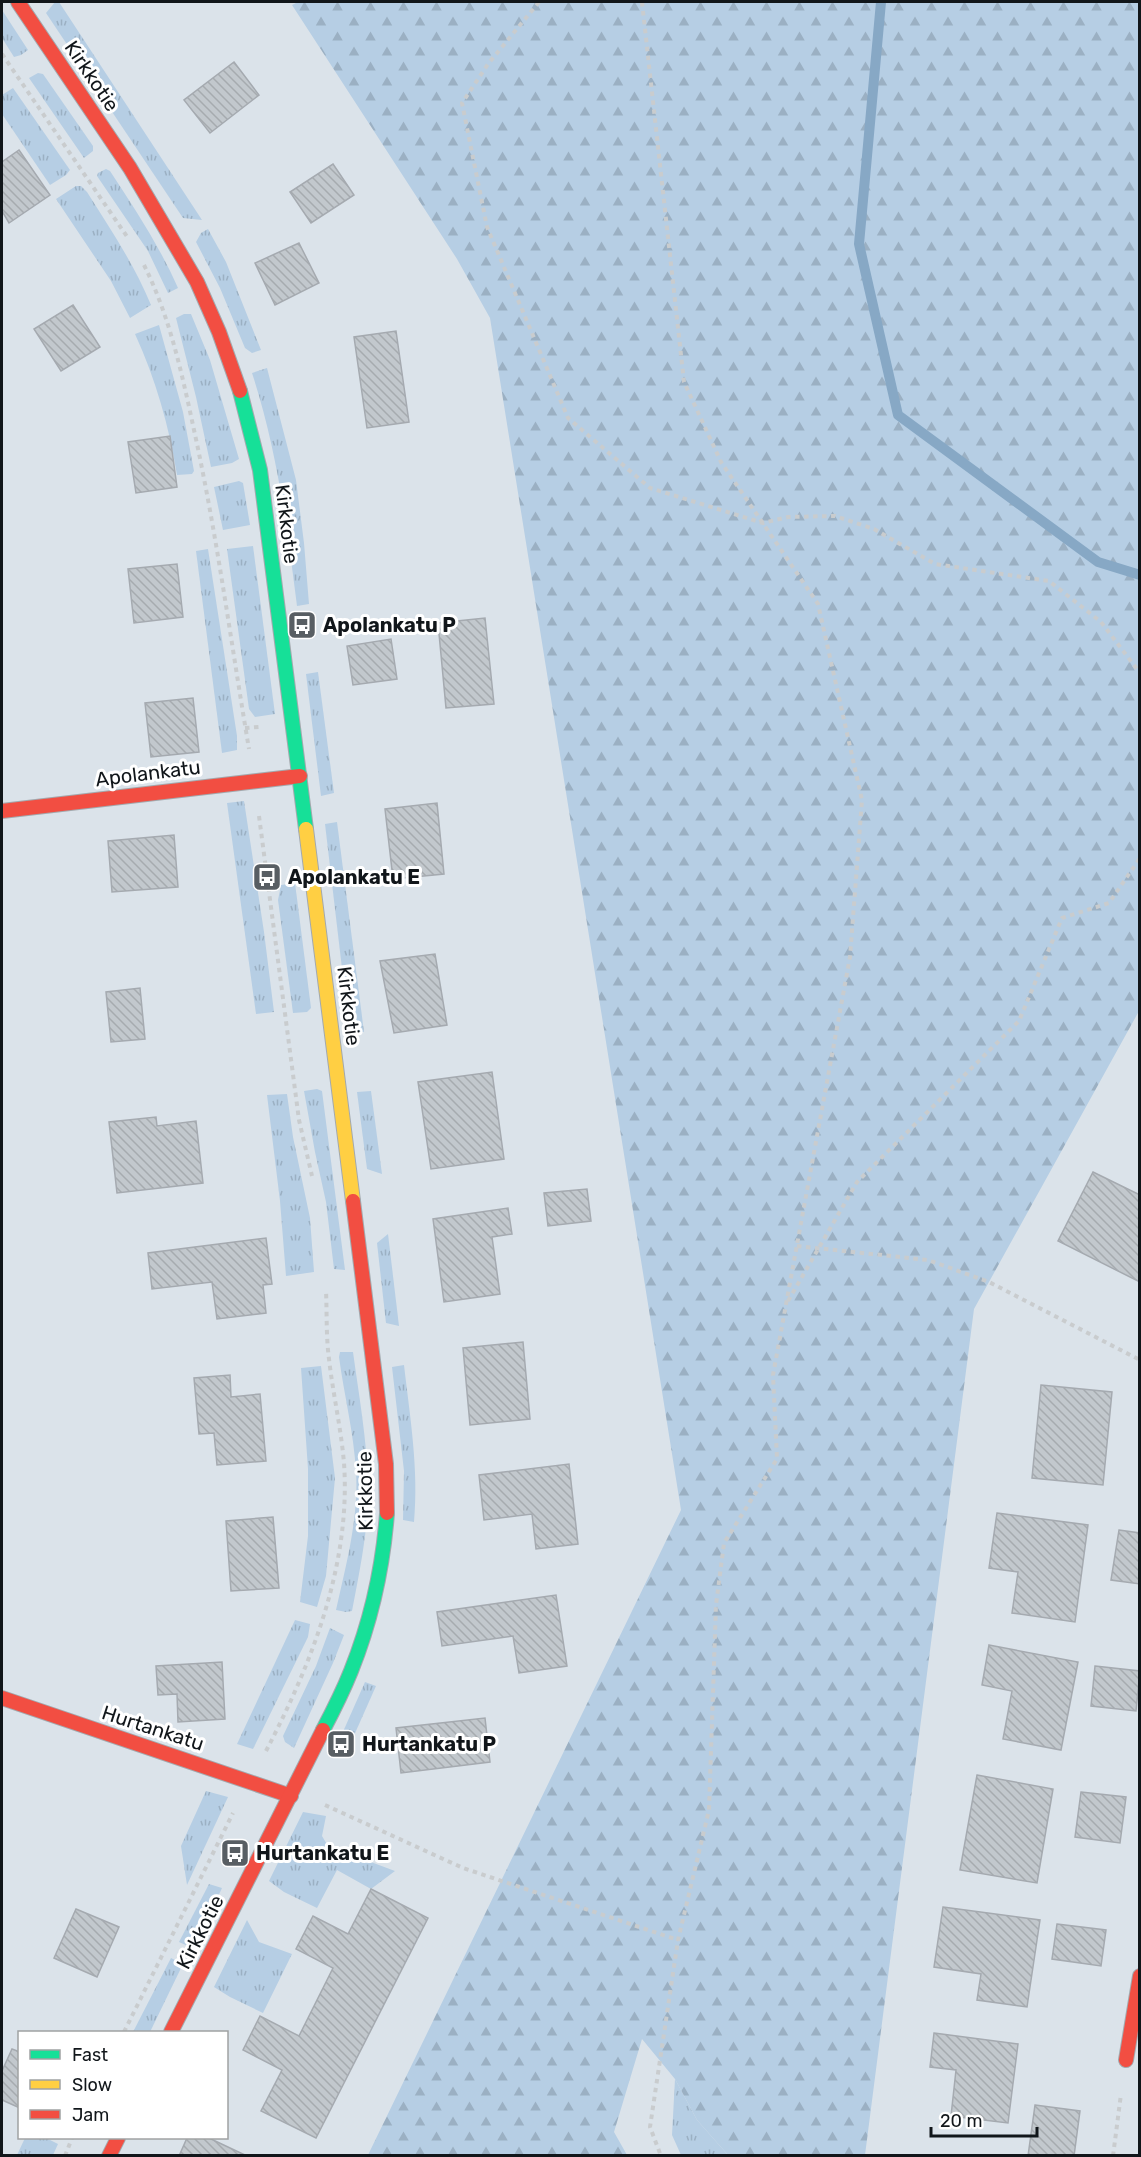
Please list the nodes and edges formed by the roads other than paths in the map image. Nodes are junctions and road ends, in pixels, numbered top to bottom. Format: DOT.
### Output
graph roads {
  1 [pos="18,2"];
  2 [pos="300,776"];
  3 [pos="2,811"];
  4 [pos="2,1698"];
  5 [pos="291,1796"];
  6 [pos="1140,1976"];
  7 [pos="172,2031"];
  8 [pos="1126,2060"];
  9 [pos="118,2139"];
  10 [pos="109,2156"];
  1 -- 2 [label="street, Kirkkotie"];
  2 -- 3 [label="street, Apolankatu"];
  2 -- 5 [label="street, Kirkkotie"];
  4 -- 5 [label="street, Hurtankatu"];
  5 -- 7 [label="street, Kirkkotie"];
  6 -- 8 [label="street"];
  9 -- 10 [label="street"];
}
